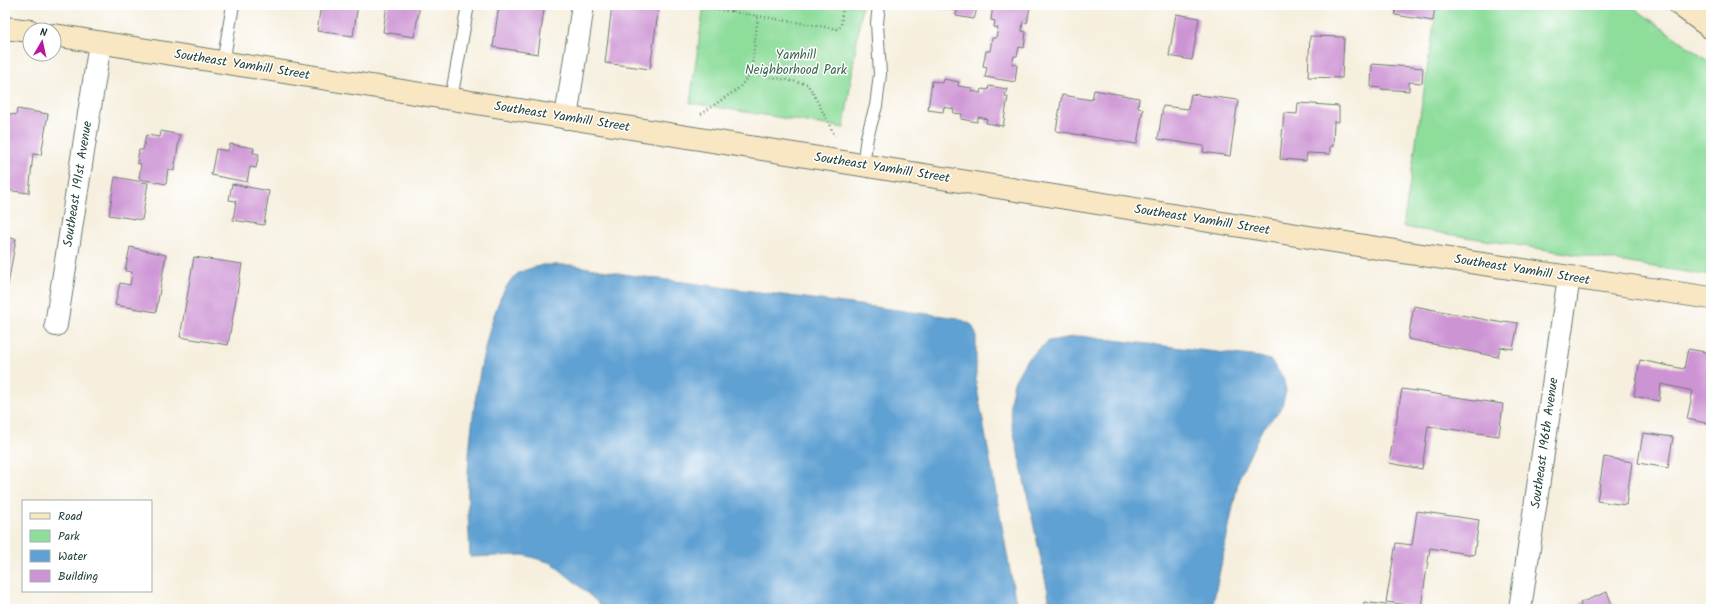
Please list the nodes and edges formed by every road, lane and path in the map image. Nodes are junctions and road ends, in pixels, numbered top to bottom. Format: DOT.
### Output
graph roads {
  1 [pos="233,5"];
  2 [pos="468,5"];
  3 [pos="583,5"];
  4 [pos="710,5"];
  5 [pos="731,5"];
  6 [pos="843,5"];
  7 [pos="879,5"];
  8 [pos="1680,5"];
  9 [pos="731,12"];
  10 [pos="758,16"];
  11 [pos="5,28"];
  12 [pos="1711,28"];
  13 [pos="22,31"];
  14 [pos="62,36"];
  15 [pos="100,43"];
  16 [pos="223,62"];
  17 [pos="751,74"];
  18 [pos="452,99"];
  19 [pos="566,118"];
  20 [pos="670,134"];
  21 [pos="856,164"];
  22 [pos="1569,277"];
  23 [pos="1711,298"];
  24 [pos="56,325"];
  25 [pos="1520,609"];
  1 -- 16 [label="lane"];
  2 -- 18 [label="lane"];
  3 -- 19 [label="street"];
  4 -- 9 [label="path"];
  5 -- 9 [label="path"];
  6 -- 10 [label="path"];
  7 -- 21 [label="lane"];
  8 -- 12 [label="street"];
  9 -- 10 [label="path"];
  10 -- 17 [label="path"];
  11 -- 13 [label="street"];
  14 -- 15 [label="street, Southeast Yamhill Street"];
  15 -- 16 [label="street, Southeast Yamhill Street"];
  15 -- 24 [label="street, Southeast 191st Avenue"];
  16 -- 18 [label="street, Southeast Yamhill Street"];
  17 -- 20 [label="path"];
  17 -- 21 [label="path"];
  18 -- 19 [label="street, Southeast Yamhill Street"];
  19 -- 20 [label="street, Southeast Yamhill Street"];
  20 -- 21 [label="street, Southeast Yamhill Street"];
  21 -- 22 [label="street, Southeast Yamhill Street"];
  22 -- 23 [label="street, Southeast Yamhill Street"];
  22 -- 25 [label="street, Southeast 196th Avenue"];
}
